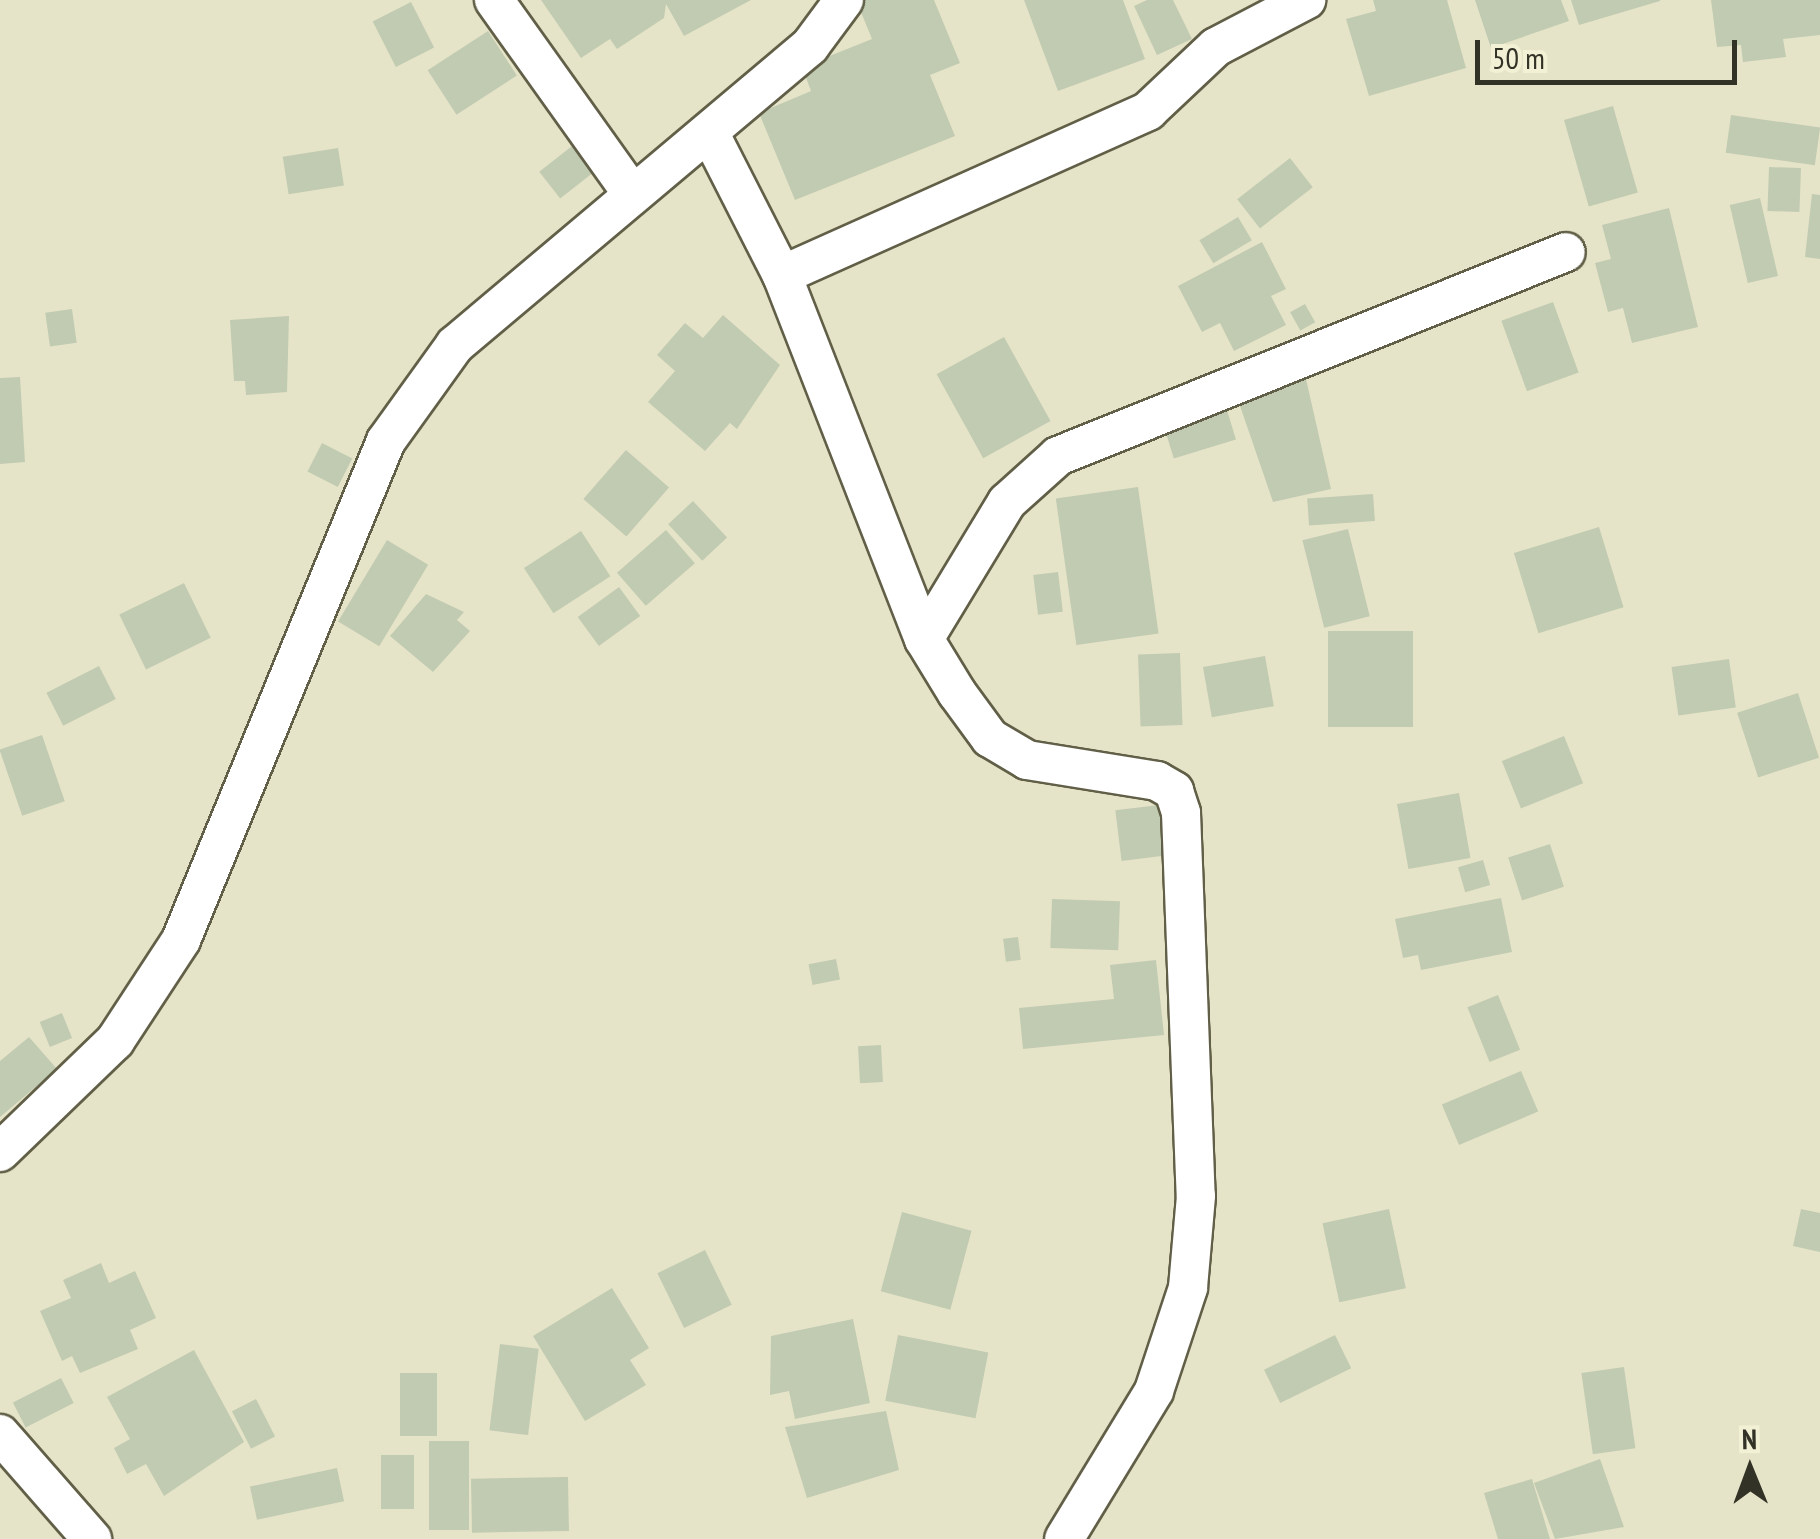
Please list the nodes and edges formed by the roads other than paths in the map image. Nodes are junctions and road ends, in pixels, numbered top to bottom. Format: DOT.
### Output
graph roads {
  1 [pos="494,0"];
  2 [pos="844,0"];
  3 [pos="1306,0"];
  4 [pos="709,132"];
  5 [pos="630,191"];
  6 [pos="1566,252"];
  7 [pos="782,275"];
  8 [pos="924,639"];
  9 [pos="0,1152"];
  10 [pos="0,1434"];
  11 [pos="92,1539"];
  12 [pos="1064,1539"];
  1 -- 5 [label="street"];
  2 -- 4 [label="street"];
  3 -- 7 [label="street"];
  4 -- 5 [label="street"];
  4 -- 7 [label="street"];
  5 -- 9 [label="street"];
  6 -- 8 [label="street"];
  7 -- 8 [label="street"];
  8 -- 12 [label="street"];
  10 -- 11 [label="street"];
}
